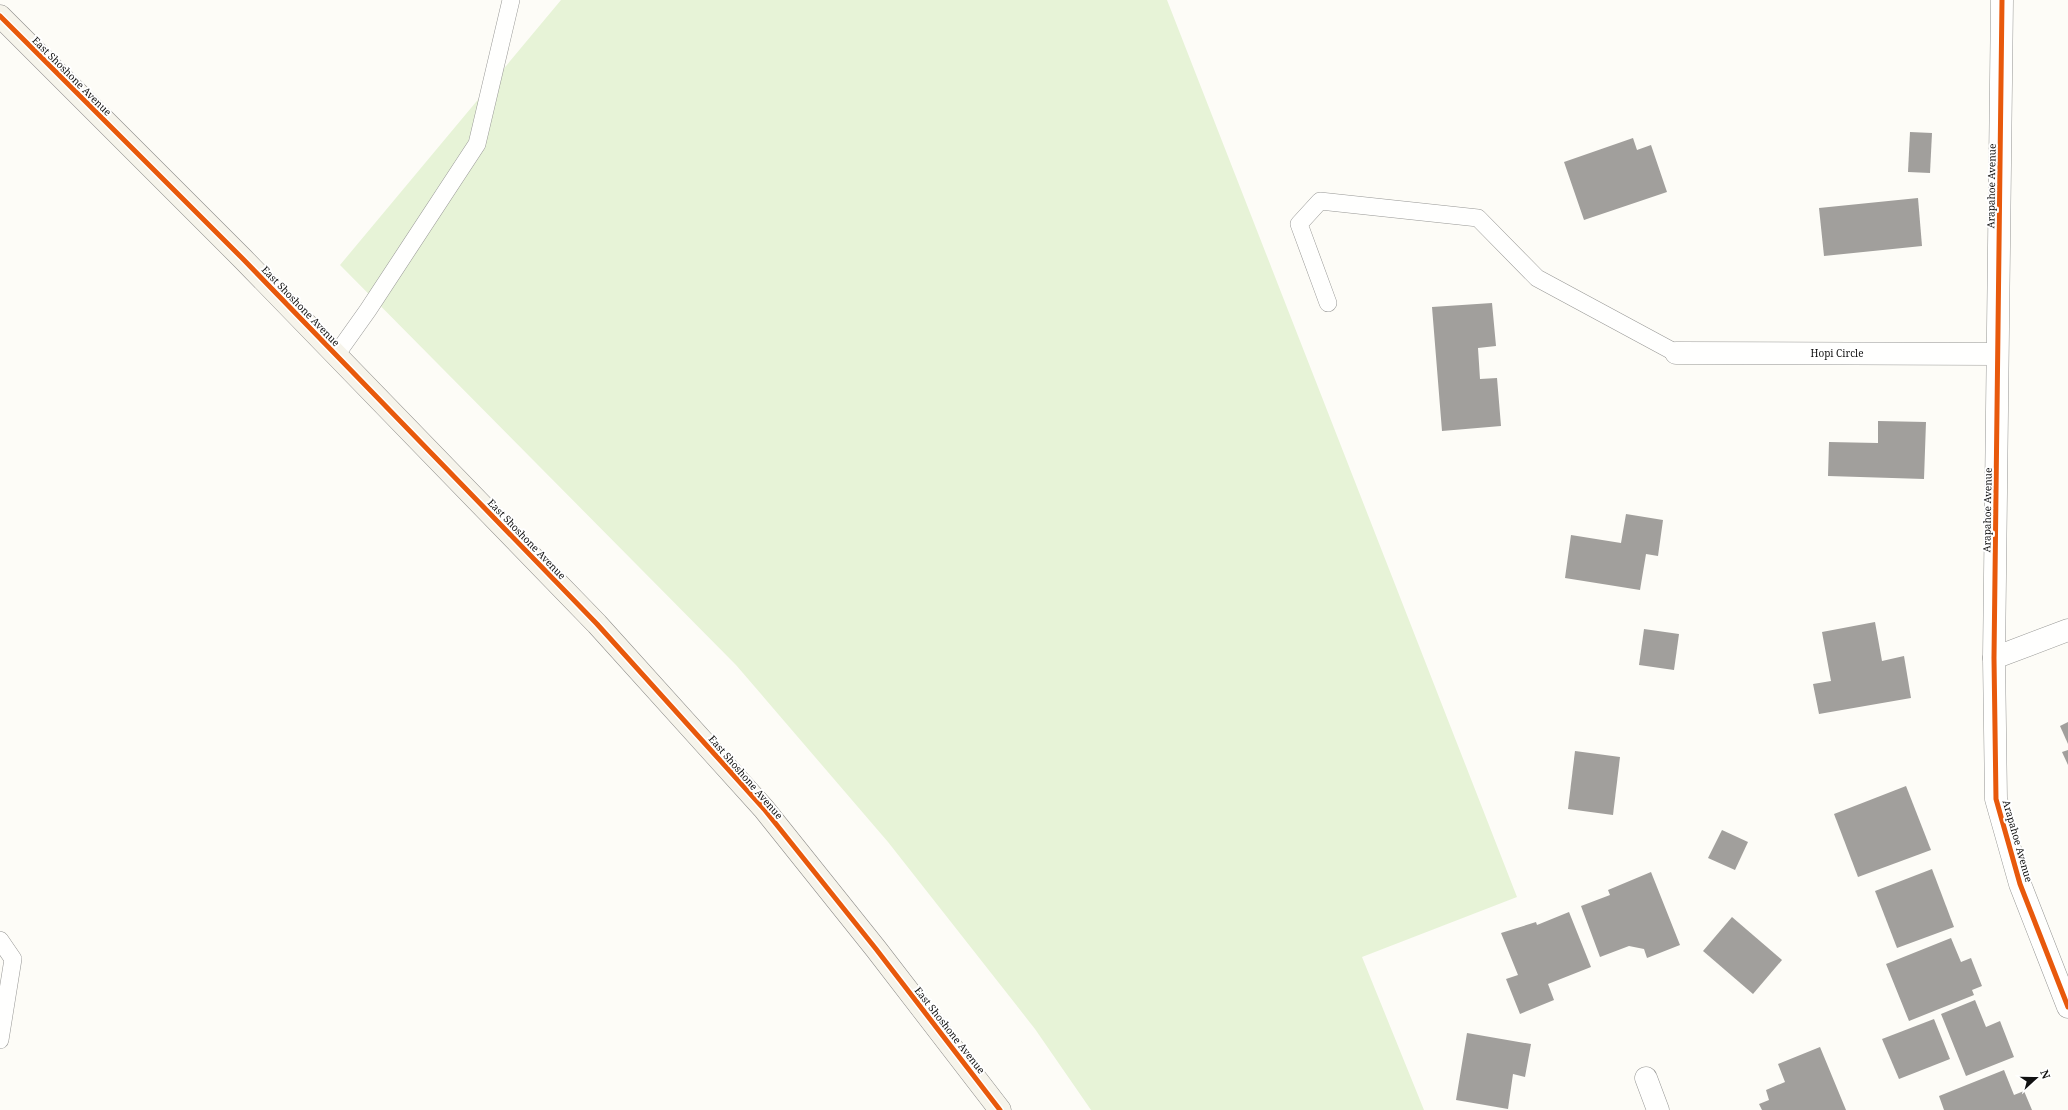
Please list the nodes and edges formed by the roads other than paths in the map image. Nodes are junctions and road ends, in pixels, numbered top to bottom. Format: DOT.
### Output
graph roads {
  1 [pos="511,0"];
  2 [pos="2002,0"];
  3 [pos="0,16"];
  4 [pos="1328,303"];
  5 [pos="1676,353"];
  6 [pos="1997,354"];
  7 [pos="336,355"];
  8 [pos="2068,630"];
  9 [pos="1994,658"];
  10 [pos="0,940"];
  11 [pos="2068,1007"];
  12 [pos="0,1040"];
  13 [pos="1646,1078"];
  14 [pos="1000,1110"];
  15 [pos="1658,1110"];
  1 -- 7 [label="lane"];
  2 -- 6 [label="street, Arapahoe Avenue"];
  3 -- 7 [label="street, East Shoshone Avenue"];
  4 -- 5 [label="lane"];
  5 -- 6 [label="street, Hopi Circle"];
  6 -- 9 [label="street, Arapahoe Avenue"];
  7 -- 14 [label="street, East Shoshone Avenue"];
  8 -- 9 [label="street"];
  9 -- 11 [label="street, Arapahoe Avenue"];
  10 -- 12 [label="lane"];
  13 -- 15 [label="street"];
}
